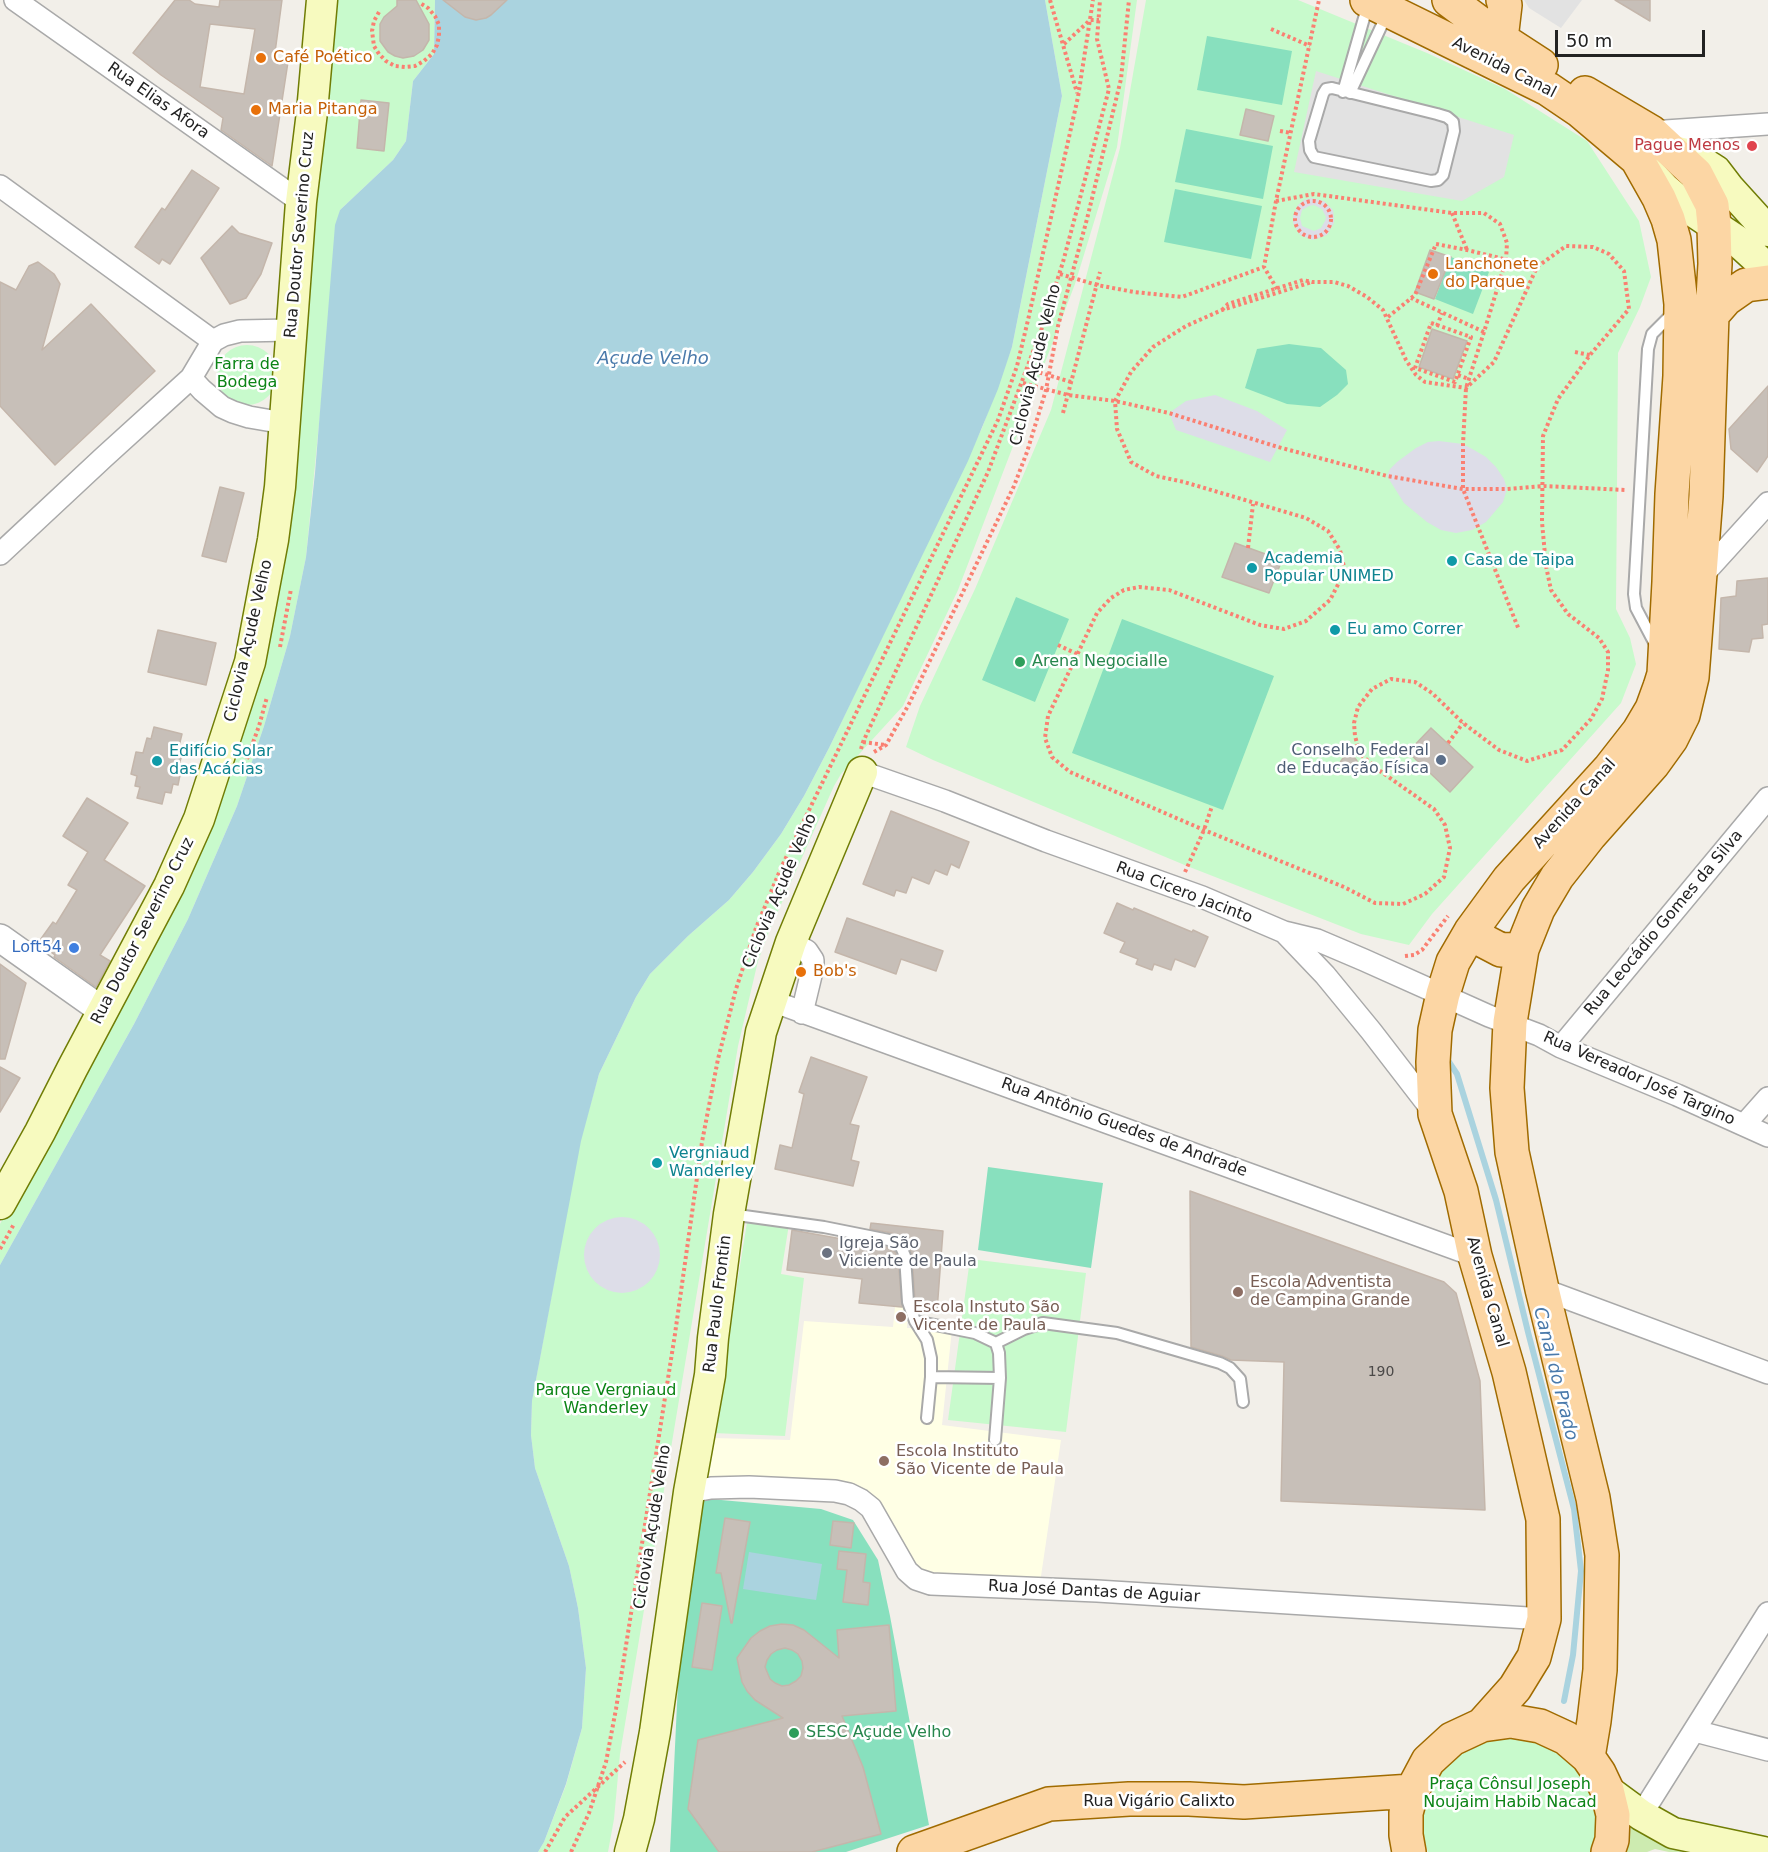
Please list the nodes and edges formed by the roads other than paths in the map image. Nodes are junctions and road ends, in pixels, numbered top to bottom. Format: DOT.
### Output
graph roads {
  1 [pos="15,0"];
  2 [pos="322,0"];
  3 [pos="1449,0"];
  4 [pos="1503,0"];
  5 [pos="1375,4"];
  6 [pos="1501,39"];
  7 [pos="1346,92"];
  8 [pos="1768,124"];
  9 [pos="1653,147"];
  10 [pos="0,186"];
  11 [pos="301,202"];
  12 [pos="1714,225"];
  13 [pos="1768,231"];
  14 [pos="1768,269"];
  15 [pos="1768,282"];
  16 [pos="1681,304"];
  17 [pos="1712,315"];
  18 [pos="291,330"];
  19 [pos="213,341"];
  20 [pos="191,378"];
  21 [pos="285,423"];
  22 [pos="1768,503"];
  23 [pos="0,554"];
  24 [pos="1699,579"];
  25 [pos="1664,658"];
  26 [pos="870,761"];
  27 [pos="1768,798"];
  28 [pos="1461,921"];
  29 [pos="1284,932"];
  30 [pos="0,938"];
  31 [pos="791,942"];
  32 [pos="1522,949"];
  33 [pos="1443,994"];
  34 [pos="772,1001"];
  35 [pos="103,1011"];
  36 [pos="802,1012"];
  37 [pos="1510,1022"];
  38 [pos="1561,1047"];
  39 [pos="1768,1098"];
  40 [pos="1435,1114"];
  41 [pos="1744,1125"];
  42 [pos="1768,1136"];
  43 [pos="0,1204"];
  44 [pos="729,1214"];
  45 [pos="1475,1256"];
  46 [pos="1542,1289"];
  47 [pos="915,1321"];
  48 [pos="996,1343"];
  49 [pos="1768,1373"];
  50 [pos="931,1377"];
  51 [pos="1000,1378"];
  52 [pos="1243,1402"];
  53 [pos="927,1418"];
  54 [pos="995,1440"];
  55 [pos="689,1492"];
  56 [pos="1768,1613"];
  57 [pos="1544,1619"];
  58 [pos="1482,1725"];
  59 [pos="1695,1731"];
  60 [pos="1768,1750"];
  61 [pos="1588,1757"];
  62 [pos="1607,1790"];
  63 [pos="1412,1791"];
  64 [pos="1641,1815"];
  65 [pos="630,1852"];
  66 [pos="914,1852"];
  67 [pos="1409,1852"];
  68 [pos="1608,1852"];
  69 [pos="1763,1852"];
  1 -- 11 [label="street, Rua Elias Afora"];
  2 -- 11 [label="main road, Rua Doutor Severino Cruz"];
  3 -- 6 [label="main road, Avenida Canal"];
  4 -- 6 [label="main road"];
  5 -- 7 [label="lane"];
  5 -- 7 [label="lane"];
  5 -- 9 [label="main road, Avenida Canal"];
  6 -- 9 [label="main road, Avenida Canal"];
  7 -- 7 [label="lane"];
  8 -- 9 [label="street"];
  9 -- 12 [label="main road, Avenida Canal"];
  9 -- 13 [label="main road"];
  9 -- 16 [label="main road, Avenida Canal"];
  10 -- 19 [label="street"];
  11 -- 18 [label="main road, Rua Doutor Severino Cruz"];
  12 -- 14 [label="main road"];
  12 -- 17 [label="main road, Avenida Canal"];
  15 -- 17 [label="main road"];
  16 -- 25 [label="main road, Avenida Canal"];
  16 -- 25 [label="lane"];
  17 -- 24 [label="main road, Avenida Canal"];
  18 -- 19 [label="street"];
  18 -- 21 [label="main road, Rua Doutor Severino Cruz"];
  19 -- 20 [label="street"];
  20 -- 21 [label="street"];
  20 -- 23 [label="street"];
  21 -- 35 [label="main road, Rua Doutor Severino Cruz"];
  22 -- 24 [label="street"];
  24 -- 32 [label="main road, Avenida Canal"];
  25 -- 28 [label="main road, Avenida Canal"];
  26 -- 29 [label="street, Rua Cicero Jacinto"];
  26 -- 31 [label="main road, Rua Paulo Frontin"];
  27 -- 38 [label="street, Rua Leocádio Gomes da Silva"];
  28 -- 32 [label="main road"];
  28 -- 33 [label="main road, Avenida Canal"];
  29 -- 33 [label="street"];
  29 -- 40 [label="street, Rua Cicero Jacinto"];
  30 -- 35 [label="street"];
  31 -- 34 [label="main road, Rua Paulo Frontin"];
  31 -- 36 [label="street"];
  32 -- 37 [label="main road, Avenida Canal"];
  33 -- 37 [label="street, Rua Vereador José Targino"];
  33 -- 40 [label="main road, Avenida Canal"];
  34 -- 36 [label="street, Rua Antônio Guedes de Andrade"];
  34 -- 44 [label="main road, Rua Paulo Frontin"];
  35 -- 43 [label="main road, Rua Doutor Severino Cruz"];
  36 -- 45 [label="street, Rua Antônio Guedes de Andrade"];
  37 -- 38 [label="street, Rua Vereador José Targino"];
  37 -- 46 [label="main road, Avenida Canal"];
  38 -- 41 [label="street, Rua Vereador José Targino"];
  39 -- 41 [label="street"];
  40 -- 45 [label="main road, Avenida Canal"];
  41 -- 42 [label="street, Rua Vereador José Targino"];
  44 -- 47 [label="lane"];
  44 -- 55 [label="main road, Rua Paulo Frontin"];
  45 -- 57 [label="main road, Avenida Canal"];
  46 -- 49 [label="street"];
  46 -- 61 [label="main road, Avenida Canal"];
  47 -- 48 [label="lane"];
  47 -- 50 [label="lane"];
  48 -- 51 [label="lane"];
  48 -- 52 [label="lane"];
  50 -- 51 [label="lane"];
  50 -- 53 [label="lane"];
  51 -- 54 [label="lane"];
  55 -- 57 [label="street, Rua José Dantas de Aguiar"];
  55 -- 65 [label="main road, Rua Paulo Frontin"];
  56 -- 59 [label="street"];
  57 -- 58 [label="main road, Avenida Canal"];
  58 -- 61 [label="main road"];
  58 -- 63 [label="main road"];
  59 -- 60 [label="street"];
  59 -- 64 [label="street"];
  61 -- 62 [label="main road"];
  62 -- 64 [label="main road"];
  62 -- 68 [label="main road"];
  63 -- 66 [label="main road, Rua Vigário Calixto"];
  63 -- 67 [label="main road"];
  64 -- 69 [label="main road"];
}
